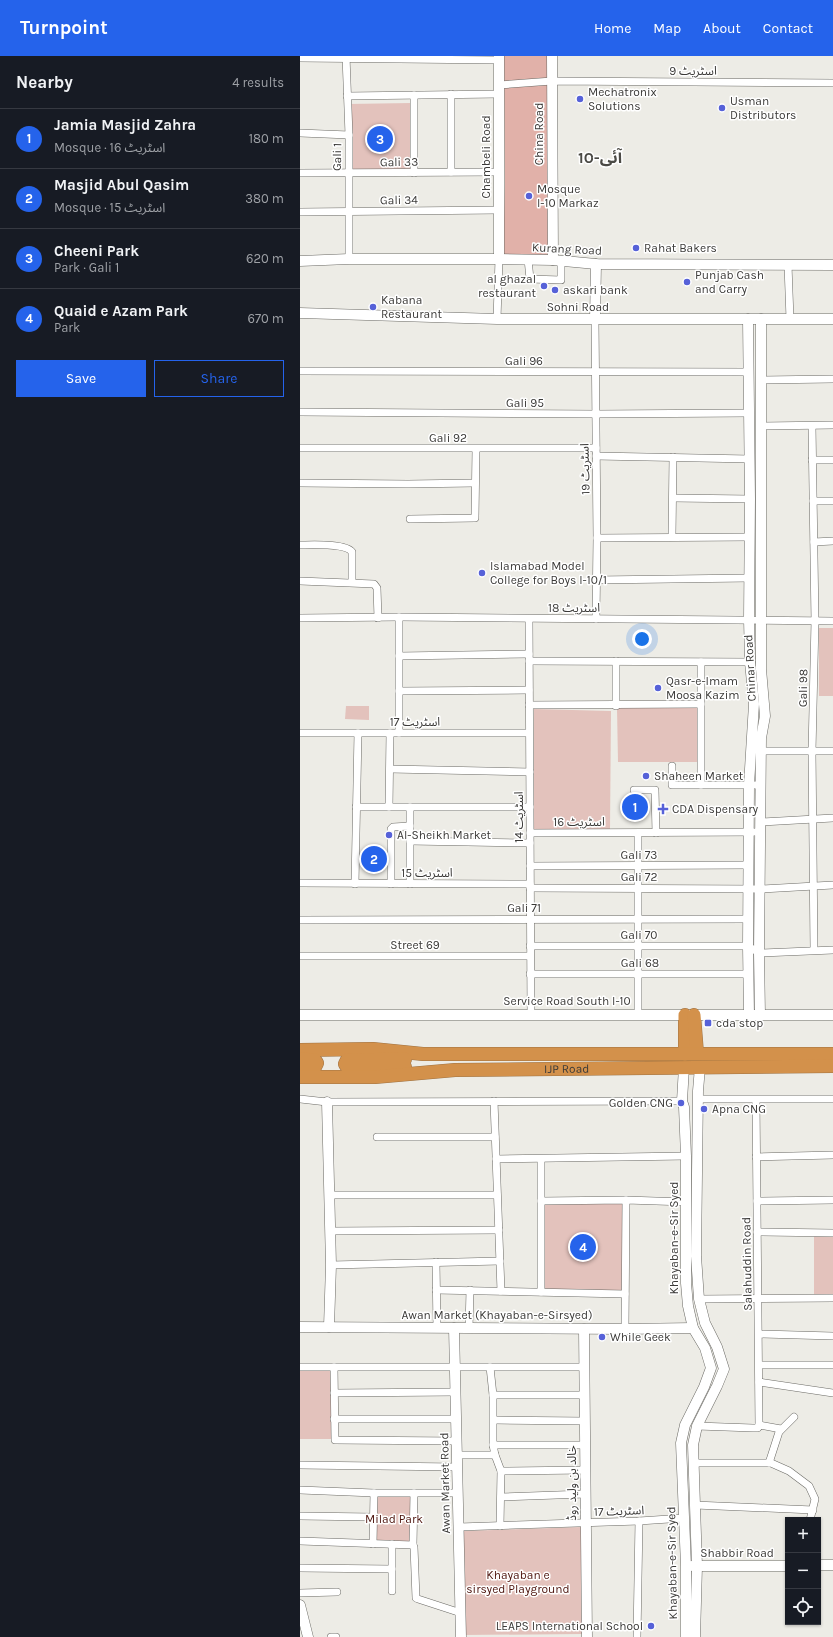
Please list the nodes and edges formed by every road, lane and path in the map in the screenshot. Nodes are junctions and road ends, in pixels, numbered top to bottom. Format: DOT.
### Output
graph roads {
  1 [pos="552,56"];
  2 [pos="346,57"];
  3 [pos="300,58"];
  4 [pos="499,58"];
  5 [pos="552,81"];
  6 [pos="833,83"];
  7 [pos="499,89"];
  8 [pos="451,94"];
  9 [pos="414,95"];
  10 [pos="347,96"];
  11 [pos="300,133"];
  12 [pos="349,135"];
  13 [pos="451,172"];
  14 [pos="499,172"];
  15 [pos="300,173"];
  16 [pos="348,173"];
  17 [pos="414,173"];
  18 [pos="498,210"];
  19 [pos="300,212"];
  20 [pos="348,212"];
  21 [pos="349,259"];
  22 [pos="499,259"];
  23 [pos="528,259"];
  24 [pos="300,261"];
  25 [pos="557,261"];
  26 [pos="596,264"];
  27 [pos="788,265"];
  28 [pos="833,266"];
  29 [pos="300,313"];
  30 [pos="761,318"];
  31 [pos="790,318"];
  32 [pos="497,319"];
  33 [pos="748,319"];
  34 [pos="833,319"];
  35 [pos="595,320"];
  36 [pos="300,371"];
  37 [pos="596,372"];
  38 [pos="748,372"];
  39 [pos="833,379"];
  40 [pos="760,380"];
  41 [pos="300,412"];
  42 [pos="749,413"];
  43 [pos="596,414"];
  44 [pos="833,425"];
  45 [pos="762,426"];
  46 [pos="812,426"];
  47 [pos="300,448"];
  48 [pos="596,448"];
  49 [pos="476,449"];
  50 [pos="596,456"];
  51 [pos="673,457"];
  52 [pos="750,459"];
  53 [pos="812,460"];
  54 [pos="833,460"];
  55 [pos="300,483"];
  56 [pos="475,483"];
  57 [pos="672,498"];
  58 [pos="750,499"];
  59 [pos="813,501"];
  60 [pos="833,501"];
  61 [pos="410,519"];
  62 [pos="672,537"];
  63 [pos="750,537"];
  64 [pos="597,538"];
  65 [pos="833,541"];
  66 [pos="814,542"];
  67 [pos="300,545"];
  68 [pos="749,578"];
  69 [pos="596,580"];
  70 [pos="300,581"];
  71 [pos="352,582"];
  72 [pos="399,617"];
  73 [pos="300,618"];
  74 [pos="378,618"];
  75 [pos="529,619"];
  76 [pos="596,619"];
  77 [pos="749,619"];
  78 [pos="761,620"];
  79 [pos="815,621"];
  80 [pos="833,621"];
  81 [pos="399,656"];
  82 [pos="529,658"];
  83 [pos="616,661"];
  84 [pos="701,662"];
  85 [pos="750,662"];
  86 [pos="529,690"];
  87 [pos="399,691"];
  88 [pos="701,704"];
  89 [pos="529,705"];
  90 [pos="616,706"];
  91 [pos="300,733"];
  92 [pos="358,733"];
  93 [pos="390,733"];
  94 [pos="399,733"];
  95 [pos="529,733"];
  96 [pos="762,751"];
  97 [pos="812,751"];
  98 [pos="833,751"];
  99 [pos="672,766"];
  100 [pos="390,769"];
  101 [pos="530,772"];
  102 [pos="701,785"];
  103 [pos="749,785"];
  104 [pos="760,785"];
  105 [pos="634,790"];
  106 [pos="356,807"];
  107 [pos="389,807"];
  108 [pos="410,807"];
  109 [pos="530,807"];
  110 [pos="833,818"];
  111 [pos="813,819"];
  112 [pos="410,826"];
  113 [pos="760,827"];
  114 [pos="749,832"];
  115 [pos="530,833"];
  116 [pos="638,833"];
  117 [pos="656,833"];
  118 [pos="410,841"];
  119 [pos="530,843"];
  120 [pos="748,865"];
  121 [pos="530,866"];
  122 [pos="638,866"];
  123 [pos="300,883"];
  124 [pos="355,884"];
  125 [pos="391,884"];
  126 [pos="410,884"];
  127 [pos="814,885"];
  128 [pos="833,885"];
  129 [pos="530,886"];
  130 [pos="638,888"];
  131 [pos="748,888"];
  132 [pos="760,889"];
  133 [pos="530,919"];
  134 [pos="638,919"];
  135 [pos="748,919"];
  136 [pos="300,920"];
  137 [pos="530,946"];
  138 [pos="638,946"];
  139 [pos="748,946"];
  140 [pos="814,950"];
  141 [pos="833,950"];
  142 [pos="759,953"];
  143 [pos="300,956"];
  144 [pos="530,956"];
  145 [pos="530,974"];
  146 [pos="639,974"];
  147 [pos="749,974"];
  148 [pos="531,1014"];
  149 [pos="638,1014"];
  150 [pos="300,1015"];
  151 [pos="689,1015"];
  152 [pos="749,1015"];
  153 [pos="760,1015"];
  154 [pos="833,1015"];
  155 [pos="300,1050"];
  156 [pos="691,1053"];
  157 [pos="423,1054"];
  158 [pos="833,1054"];
  159 [pos="300,1060"];
  160 [pos="833,1066"];
  161 [pos="300,1067"];
  162 [pos="684,1067"];
  163 [pos="700,1067"];
  164 [pos="420,1072"];
  165 [pos="300,1076"];
  166 [pos="300,1099"];
  167 [pos="698,1099"];
  168 [pos="833,1099"];
  169 [pos="683,1100"];
  170 [pos="756,1100"];
  171 [pos="494,1101"];
  172 [pos="327,1102"];
  173 [pos="378,1137"];
  174 [pos="495,1137"];
  175 [pos="833,1155"];
  176 [pos="686,1156"];
  177 [pos="756,1157"];
  178 [pos="496,1159"];
  179 [pos="541,1159"];
  180 [pos="329,1195"];
  181 [pos="497,1195"];
  182 [pos="626,1200"];
  183 [pos="833,1200"];
  184 [pos="757,1201"];
  185 [pos="541,1202"];
  186 [pos="686,1202"];
  187 [pos="499,1230"];
  188 [pos="330,1231"];
  189 [pos="757,1232"];
  190 [pos="833,1232"];
  191 [pos="500,1261"];
  192 [pos="436,1262"];
  193 [pos="331,1265"];
  194 [pos="436,1290"];
  195 [pos="470,1290"];
  196 [pos="501,1291"];
  197 [pos="541,1292"];
  198 [pos="625,1294"];
  199 [pos="833,1298"];
  200 [pos="699,1299"];
  201 [pos="758,1299"];
  202 [pos="300,1327"];
  203 [pos="329,1327"];
  204 [pos="437,1328"];
  205 [pos="454,1328"];
  206 [pos="469,1328"];
  207 [pos="693,1328"];
  208 [pos="584,1329"];
  209 [pos="625,1329"];
  210 [pos="759,1334"];
  211 [pos="833,1336"];
  212 [pos="759,1365"];
  213 [pos="833,1365"];
  214 [pos="300,1367"];
  215 [pos="490,1367"];
  216 [pos="584,1367"];
  217 [pos="334,1368"];
  218 [pos="455,1368"];
  219 [pos="759,1382"];
  220 [pos="456,1392"];
  221 [pos="334,1393"];
  222 [pos="833,1393"];
  223 [pos="493,1395"];
  224 [pos="584,1395"];
  225 [pos="794,1417"];
  226 [pos="334,1419"];
  227 [pos="456,1419"];
  228 [pos="494,1420"];
  229 [pos="585,1420"];
  230 [pos="697,1426"];
  231 [pos="758,1426"];
  232 [pos="781,1429"];
  233 [pos="457,1441"];
  234 [pos="493,1445"];
  235 [pos="585,1445"];
  236 [pos="457,1455"];
  237 [pos="495,1455"];
  238 [pos="693,1463"];
  239 [pos="769,1463"];
  240 [pos="300,1465"];
  241 [pos="457,1467"];
  242 [pos="585,1470"];
  243 [pos="500,1471"];
  244 [pos="300,1490"];
  245 [pos="374,1493"];
  246 [pos="414,1493"];
  247 [pos="458,1493"];
  248 [pos="585,1494"];
  249 [pos="501,1497"];
  250 [pos="695,1505"];
  251 [pos="813,1510"];
  252 [pos="300,1516"];
  253 [pos="373,1517"];
  254 [pos="811,1517"];
  255 [pos="684,1518"];
  256 [pos="639,1522"];
  257 [pos="585,1523"];
  258 [pos="500,1526"];
  259 [pos="459,1527"];
  260 [pos="300,1542"];
  261 [pos="373,1544"];
  262 [pos="392,1544"];
  263 [pos="413,1545"];
  264 [pos="821,1565"];
  265 [pos="833,1565"];
  266 [pos="686,1566"];
  267 [pos="697,1566"];
  268 [pos="785,1566"];
  269 [pos="300,1568"];
  270 [pos="392,1569"];
  271 [pos="392,1591"];
  272 [pos="337,1592"];
  273 [pos="300,1593"];
  274 [pos="300,1605"];
  275 [pos="461,1613"];
  276 [pos="302,1624"];
  277 [pos="308,1637"];
  278 [pos="331,1637"];
  279 [pos="336,1637"];
  280 [pos="461,1637"];
  281 [pos="587,1637"];
  282 [pos="637,1637"];
  283 [pos="686,1637"];
  284 [pos="695,1637"];
  1 -- 5 [label="street, China Road"];
  2 -- 3 [label="street"];
  2 -- 4 [label="street"];
  2 -- 10 [label="street, Gali 1"];
  4 -- 7 [label="street, Chambeli Road"];
  5 -- 6 [label="street, اسٹریٹ 9"];
  5 -- 7 [label="street, اسٹریٹ 9"];
  5 -- 25 [label="street, China Road"];
  7 -- 8 [label="street, اسٹریٹ 9"];
  7 -- 14 [label="street, Chambeli Road"];
  8 -- 9 [label="street, اسٹریٹ 9"];
  8 -- 13 [label="street"];
  9 -- 10 [label="street, اسٹریٹ 9"];
  9 -- 17 [label="street"];
  10 -- 12 [label="street, Gali 1"];
  11 -- 12 [label="street"];
  12 -- 16 [label="street, Gali 1"];
  13 -- 14 [label="street, Gali 33"];
  13 -- 17 [label="street, Gali 33"];
  14 -- 18 [label="street, Chambeli Road"];
  15 -- 16 [label="street, Gali 33"];
  16 -- 17 [label="street, Gali 33"];
  16 -- 20 [label="street, Gali 1"];
  18 -- 20 [label="street, Gali 34"];
  18 -- 22 [label="street, Chambeli Road"];
  19 -- 20 [label="street, Gali 34"];
  20 -- 21 [label="street, Gali 1"];
  21 -- 22 [label="street, Kurang Road"];
  21 -- 24 [label="street, Kurang Road"];
  22 -- 23 [label="street, Kurang Road"];
  22 -- 32 [label="street"];
  23 -- 25 [label="street, Kurang Road"];
  23 -- 25 [label="street"];
  25 -- 26 [label="street, Kurang Road"];
  26 -- 27 [label="street, Kurang Road"];
  26 -- 35 [label="street"];
  27 -- 28 [label="street, Kurang Road"];
  27 -- 31 [label="street"];
  29 -- 32 [label="street, Sohni Road"];
  30 -- 31 [label="street, Sohni Road"];
  30 -- 33 [label="street, Sohni Road"];
  30 -- 40 [label="street, Chinar Road"];
  31 -- 34 [label="street, Sohni Road"];
  32 -- 35 [label="street, Sohni Road"];
  33 -- 35 [label="street, Sohni Road"];
  33 -- 38 [label="street, Chinar Road"];
  35 -- 37 [label="street, اسٹریٹ 19"];
  36 -- 37 [label="street, Gali 96"];
  37 -- 38 [label="street, Gali 96"];
  37 -- 43 [label="street, اسٹریٹ 19"];
  38 -- 42 [label="street, Chinar Road"];
  39 -- 40 [label="street"];
  40 -- 45 [label="street, Chinar Road"];
  41 -- 43 [label="street, Gali 95"];
  42 -- 43 [label="street, Gali 95"];
  42 -- 52 [label="street, Chinar Road"];
  43 -- 48 [label="street, اسٹریٹ 19"];
  44 -- 46 [label="street"];
  45 -- 46 [label="street"];
  45 -- 78 [label="street, Chinar Road"];
  46 -- 53 [label="street, Gali 98"];
  47 -- 49 [label="street, Gali 92"];
  48 -- 49 [label="street, Gali 92"];
  48 -- 50 [label="street, اسٹریٹ 19"];
  49 -- 56 [label="street"];
  50 -- 51 [label="street"];
  50 -- 64 [label="street, اسٹریٹ 19"];
  51 -- 52 [label="street"];
  51 -- 57 [label="street"];
  52 -- 58 [label="street, Chinar Road"];
  53 -- 54 [label="street"];
  53 -- 59 [label="street, Gali 98"];
  55 -- 56 [label="street"];
  56 -- 61 [label="street"];
  57 -- 58 [label="street"];
  57 -- 62 [label="street"];
  58 -- 63 [label="street, Chinar Road"];
  59 -- 60 [label="street"];
  59 -- 66 [label="street, Gali 98"];
  62 -- 63 [label="street"];
  62 -- 64 [label="street"];
  63 -- 68 [label="street, Chinar Road"];
  64 -- 69 [label="street, اسٹریٹ 19"];
  65 -- 66 [label="street"];
  66 -- 79 [label="street, Gali 98"];
  67 -- 71 [label="street"];
  68 -- 69 [label="street"];
  68 -- 77 [label="street, Chinar Road"];
  69 -- 76 [label="street, اسٹریٹ 19"];
  70 -- 71 [label="street"];
  71 -- 74 [label="street"];
  72 -- 74 [label="street, اسٹریٹ 18"];
  72 -- 75 [label="street, اسٹریٹ 18"];
  72 -- 81 [label="street"];
  73 -- 74 [label="street, اسٹریٹ 18"];
  75 -- 76 [label="street, اسٹریٹ 18"];
  75 -- 82 [label="street, اسٹریٹ 14"];
  76 -- 77 [label="street, اسٹریٹ 18"];
  77 -- 78 [label="street, اسٹریٹ 18"];
  77 -- 85 [label="street, Chinar Road"];
  78 -- 79 [label="street, اسٹریٹ 18"];
  78 -- 96 [label="street, Chinar Road"];
  79 -- 80 [label="street, اسٹریٹ 18"];
  79 -- 97 [label="street, Gali 98"];
  81 -- 82 [label="street"];
  81 -- 87 [label="street"];
  82 -- 83 [label="street"];
  82 -- 86 [label="street, اسٹریٹ 14"];
  83 -- 84 [label="street"];
  83 -- 90 [label="street"];
  84 -- 85 [label="street"];
  84 -- 88 [label="street"];
  85 -- 103 [label="street, Chinar Road"];
  86 -- 87 [label="street"];
  86 -- 89 [label="street, اسٹریٹ 14"];
  87 -- 94 [label="street"];
  88 -- 90 [label="street"];
  88 -- 102 [label="street"];
  89 -- 90 [label="street"];
  89 -- 95 [label="street, اسٹریٹ 14"];
  91 -- 92 [label="street, اسٹریٹ 17"];
  92 -- 93 [label="street, اسٹریٹ 17"];
  92 -- 106 [label="street"];
  93 -- 94 [label="street, اسٹریٹ 17"];
  93 -- 100 [label="street"];
  94 -- 95 [label="street, اسٹریٹ 17"];
  95 -- 101 [label="street, اسٹریٹ 14"];
  96 -- 97 [label="street"];
  96 -- 104 [label="street, Chinar Road"];
  97 -- 98 [label="street"];
  97 -- 111 [label="street, Gali 98"];
  99 -- 102 [label="street"];
  100 -- 101 [label="street"];
  100 -- 107 [label="street"];
  101 -- 109 [label="street, اسٹریٹ 14"];
  102 -- 103 [label="street"];
  103 -- 104 [label="street"];
  103 -- 114 [label="street, Chinar Road"];
  104 -- 113 [label="street, Chinar Road"];
  105 -- 117 [label="street"];
  106 -- 107 [label="street"];
  106 -- 124 [label="street"];
  107 -- 108 [label="street"];
  108 -- 109 [label="street"];
  108 -- 112 [label="street"];
  109 -- 115 [label="street, اسٹریٹ 14"];
  110 -- 111 [label="street, اسٹریٹ 16"];
  111 -- 113 [label="street, اسٹریٹ 16"];
  111 -- 127 [label="street, Gali 98"];
  112 -- 118 [label="street"];
  112 -- 125 [label="street"];
  113 -- 114 [label="street, اسٹریٹ 16"];
  113 -- 132 [label="street, Chinar Road"];
  114 -- 117 [label="street, اسٹریٹ 16"];
  114 -- 120 [label="street, Chinar Road"];
  115 -- 116 [label="street, اسٹریٹ 16"];
  115 -- 119 [label="street, اسٹریٹ 14"];
  116 -- 117 [label="street, اسٹریٹ 16"];
  116 -- 122 [label="street"];
  118 -- 119 [label="street"];
  118 -- 126 [label="street"];
  119 -- 121 [label="street, اسٹریٹ 14"];
  120 -- 122 [label="street, Gali 73"];
  120 -- 131 [label="street, Chinar Road"];
  121 -- 122 [label="street, Gali 73"];
  121 -- 129 [label="street, اسٹریٹ 14"];
  122 -- 130 [label="street"];
  123 -- 124 [label="street, اسٹریٹ 15"];
  124 -- 125 [label="street, اسٹریٹ 15"];
  125 -- 126 [label="street, اسٹریٹ 15"];
  126 -- 129 [label="street, اسٹریٹ 15"];
  127 -- 128 [label="street, Gali 72"];
  127 -- 132 [label="street, Gali 72"];
  127 -- 140 [label="street, Gali 98"];
  129 -- 130 [label="street, Gali 72"];
  129 -- 133 [label="street, اسٹریٹ 14"];
  130 -- 131 [label="street, Gali 72"];
  130 -- 134 [label="street"];
  131 -- 132 [label="street, Gali 72"];
  131 -- 135 [label="street, Chinar Road"];
  132 -- 142 [label="street, Chinar Road"];
  133 -- 134 [label="street, Gali 71"];
  133 -- 136 [label="street, Gali 71"];
  133 -- 137 [label="street, اسٹریٹ 14"];
  134 -- 135 [label="street, Gali 71"];
  134 -- 138 [label="street"];
  135 -- 139 [label="street, Chinar Road"];
  137 -- 138 [label="street, Gali 70"];
  137 -- 144 [label="street, اسٹریٹ 14"];
  138 -- 139 [label="street, Gali 70"];
  138 -- 146 [label="street"];
  139 -- 142 [label="street"];
  139 -- 147 [label="street, Chinar Road"];
  140 -- 141 [label="street"];
  140 -- 142 [label="street"];
  142 -- 153 [label="street, Chinar Road"];
  143 -- 144 [label="street, Street 69"];
  144 -- 145 [label="street, اسٹریٹ 14"];
  145 -- 146 [label="street, Gali 68"];
  145 -- 148 [label="street, اسٹریٹ 14"];
  146 -- 147 [label="street, Gali 68"];
  146 -- 149 [label="street"];
  147 -- 152 [label="street, Chinar Road"];
  148 -- 149 [label="street, Service Road South I-10"];
  148 -- 150 [label="street, Service Road South I-10"];
  149 -- 151 [label="street, Service Road South I-10"];
  151 -- 152 [label="street, Service Road South I-10"];
  151 -- 156 [label="highway"];
  152 -- 153 [label="street, Service Road South I-10"];
  153 -- 154 [label="street, Service Road South I-10"];
  155 -- 157 [label="highway, IJP Road"];
  156 -- 157 [label="highway, IJP Road"];
  156 -- 158 [label="highway, IJP Road"];
  157 -- 164 [label="highway"];
  159 -- 161 [label="highway"];
  160 -- 163 [label="highway, IJP Road"];
  162 -- 163 [label="highway, IJP Road"];
  162 -- 164 [label="highway, IJP Road"];
  162 -- 169 [label="street, Khayaban-e-Sir Syed"];
  163 -- 167 [label="street, Khayaban-e-Sir Syed"];
  164 -- 165 [label="highway, IJP Road"];
  166 -- 172 [label="street"];
  167 -- 169 [label="street"];
  167 -- 169 [label="street"];
  167 -- 170 [label="street"];
  167 -- 200 [label="street, Khayaban-e-Sir Syed"];
  168 -- 170 [label="street"];
  169 -- 171 [label="street"];
  169 -- 176 [label="street, Khayaban-e-Sir Syed"];
  170 -- 177 [label="street, Salahuddin Road"];
  171 -- 172 [label="street"];
  171 -- 174 [label="street"];
  172 -- 180 [label="street"];
  173 -- 174 [label="street"];
  174 -- 178 [label="street"];
  175 -- 177 [label="street"];
  176 -- 179 [label="street"];
  176 -- 186 [label="street, Khayaban-e-Sir Syed"];
  177 -- 184 [label="street, Salahuddin Road"];
  178 -- 179 [label="street"];
  178 -- 181 [label="street"];
  179 -- 185 [label="street"];
  180 -- 181 [label="street"];
  180 -- 188 [label="street"];
  181 -- 187 [label="street"];
  182 -- 185 [label="street"];
  182 -- 186 [label="street"];
  182 -- 198 [label="street"];
  183 -- 184 [label="street"];
  184 -- 189 [label="street, Salahuddin Road"];
  185 -- 197 [label="street"];
  186 -- 207 [label="street, Khayaban-e-Sir Syed"];
  187 -- 188 [label="street"];
  187 -- 191 [label="street"];
  188 -- 193 [label="street"];
  189 -- 190 [label="street"];
  189 -- 201 [label="street, Salahuddin Road"];
  191 -- 192 [label="street"];
  191 -- 196 [label="street"];
  192 -- 193 [label="street"];
  192 -- 194 [label="street"];
  193 -- 203 [label="street"];
  194 -- 195 [label="street"];
  194 -- 204 [label="street"];
  195 -- 196 [label="street"];
  195 -- 206 [label="street"];
  196 -- 197 [label="street"];
  197 -- 198 [label="street"];
  198 -- 209 [label="street"];
  199 -- 201 [label="street"];
  200 -- 201 [label="street"];
  200 -- 230 [label="street, Khayaban-e-Sir Syed"];
  201 -- 210 [label="street, Salahuddin Road"];
  202 -- 203 [label="street, Awan Market (Khayaban-e-Sirsyed)"];
  203 -- 204 [label="street, Awan Market (Khayaban-e-Sirsyed)"];
  204 -- 205 [label="street, Awan Market (Khayaban-e-Sirsyed)"];
  205 -- 206 [label="street, Awan Market (Khayaban-e-Sirsyed)"];
  205 -- 218 [label="street, Awan Market Road"];
  206 -- 208 [label="street, Awan Market (Khayaban-e-Sirsyed)"];
  207 -- 209 [label="street, Awan Market (Khayaban-e-Sirsyed)"];
  207 -- 255 [label="street, Khayaban-e-Sir Syed"];
  208 -- 209 [label="street, Awan Market (Khayaban-e-Sirsyed)"];
  208 -- 216 [label="street, خالد بن ولید روڈ"];
  210 -- 211 [label="street"];
  210 -- 212 [label="street, Salahuddin Road"];
  212 -- 213 [label="street"];
  212 -- 219 [label="street, Salahuddin Road"];
  214 -- 217 [label="street"];
  215 -- 216 [label="street"];
  215 -- 218 [label="street"];
  215 -- 223 [label="street"];
  216 -- 224 [label="street, خالد بن ولید روڈ"];
  217 -- 218 [label="street"];
  217 -- 221 [label="street"];
  218 -- 220 [label="street, Awan Market Road"];
  219 -- 222 [label="street"];
  219 -- 231 [label="street, Salahuddin Road"];
  220 -- 221 [label="street"];
  220 -- 227 [label="street, Awan Market Road"];
  221 -- 226 [label="street"];
  223 -- 224 [label="street"];
  223 -- 228 [label="street"];
  224 -- 229 [label="street, خالد بن ولید روڈ"];
  225 -- 232 [label="street"];
  226 -- 227 [label="street"];
  226 -- 233 [label="street"];
  227 -- 233 [label="street, Awan Market Road"];
  228 -- 229 [label="street"];
  228 -- 234 [label="street"];
  229 -- 235 [label="street, خالد بن ولید روڈ"];
  230 -- 231 [label="street"];
  230 -- 238 [label="street, Khayaban-e-Sir Syed"];
  231 -- 232 [label="street"];
  232 -- 239 [label="street"];
  233 -- 236 [label="street, Awan Market Road"];
  234 -- 235 [label="street"];
  234 -- 237 [label="street"];
  235 -- 242 [label="street, خالد بن ولید روڈ"];
  236 -- 237 [label="street"];
  236 -- 241 [label="street, Awan Market Road"];
  237 -- 243 [label="street"];
  238 -- 239 [label="street"];
  238 -- 250 [label="street, Khayaban-e-Sir Syed"];
  239 -- 251 [label="street"];
  240 -- 241 [label="street"];
  241 -- 247 [label="street, Awan Market Road"];
  242 -- 243 [label="street"];
  242 -- 248 [label="street, خالد بن ولید روڈ"];
  243 -- 249 [label="street"];
  244 -- 245 [label="street"];
  245 -- 246 [label="street"];
  245 -- 253 [label="street"];
  246 -- 247 [label="street"];
  246 -- 263 [label="street"];
  247 -- 259 [label="street, Awan Market Road"];
  248 -- 249 [label="street"];
  248 -- 257 [label="street, خالد بن ولید روڈ"];
  249 -- 258 [label="street"];
  250 -- 251 [label="street"];
  250 -- 267 [label="street, Khayaban-e-Sir Syed"];
  251 -- 254 [label="street"];
  252 -- 253 [label="street"];
  253 -- 261 [label="street"];
  255 -- 256 [label="street, اسٹریٹ 17"];
  255 -- 266 [label="street, Khayaban-e-Sir Syed"];
  256 -- 257 [label="street, اسٹریٹ 17"];
  256 -- 282 [label="street"];
  257 -- 258 [label="street, اسٹریٹ 17"];
  257 -- 281 [label="street, خالد بن ولید روڈ"];
  258 -- 259 [label="street, اسٹریٹ 17"];
  259 -- 275 [label="street, Awan Market Road"];
  260 -- 261 [label="street"];
  261 -- 262 [label="street"];
  262 -- 263 [label="street"];
  262 -- 270 [label="street"];
  263 -- 275 [label="street"];
  264 -- 265 [label="street"];
  266 -- 267 [label="street, Shabbir Road"];
  266 -- 283 [label="street, Khayaban-e-Sir Syed"];
  267 -- 268 [label="street, Shabbir Road"];
  267 -- 284 [label="street, Khayaban-e-Sir Syed"];
  269 -- 270 [label="street"];
  270 -- 271 [label="street"];
  272 -- 273 [label="street"];
  274 -- 276 [label="street"];
  275 -- 280 [label="street, Awan Market Road"];
  276 -- 277 [label="street"];
  278 -- 279 [label="street"];
}
